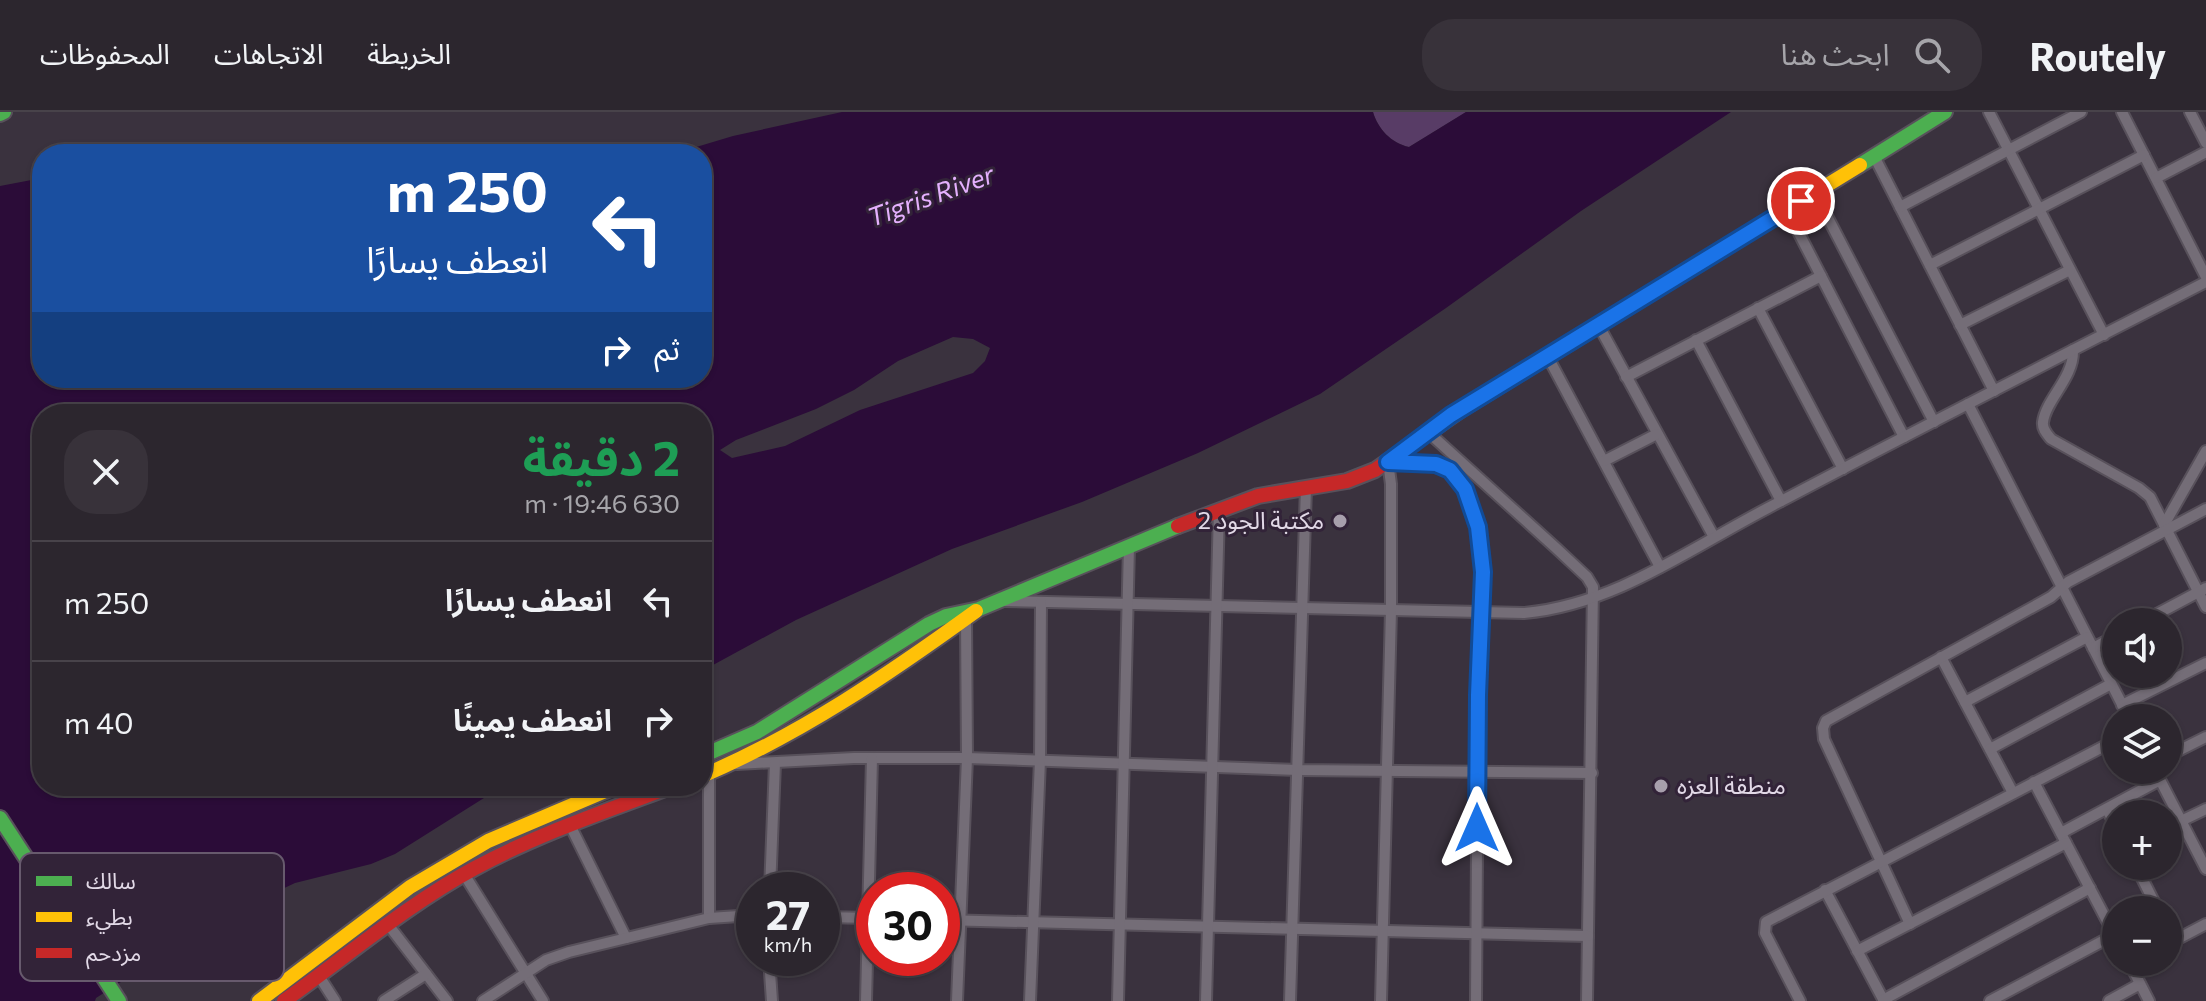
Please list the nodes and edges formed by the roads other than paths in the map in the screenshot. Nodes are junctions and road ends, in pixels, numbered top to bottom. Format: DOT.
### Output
graph roads {
  1 [pos="1945,112"];
  2 [pos="1989,112"];
  3 [pos="2081,112"];
  4 [pos="2122,112"];
  5 [pos="2190,112"];
  6 [pos="2206,143"];
  7 [pos="2008,150"];
  8 [pos="2206,152"];
  9 [pos="2144,155"];
  10 [pos="1874,156"];
  11 [pos="2156,178"];
  12 [pos="1815,193"];
  13 [pos="1900,207"];
  14 [pos="2039,209"];
  15 [pos="1787,210"];
  16 [pos="1930,265"];
  17 [pos="2070,270"];
  18 [pos="1821,276"];
  19 [pos="2206,280"];
  20 [pos="1758,308"];
  21 [pos="1960,325"];
  22 [pos="1599,326"];
  23 [pos="2104,335"];
  24 [pos="1696,340"];
  25 [pos="2073,350"];
  26 [pos="1548,357"];
  27 [pos="1626,377"];
  28 [pos="1994,391"];
  29 [pos="1968,404"];
  30 [pos="1934,422"];
  31 [pos="1428,432"];
  32 [pos="1657,434"];
  33 [pos="1904,437"];
  34 [pos="2206,451"];
  35 [pos="1604,461"];
  36 [pos="1388,462"];
  37 [pos="1843,469"];
  38 [pos="1306,487"];
  39 [pos="1781,501"];
  40 [pos="2206,509"];
  41 [pos="1219,510"];
  42 [pos="2166,527"];
  43 [pos="1714,537"];
  44 [pos="1129,546"];
  45 [pos="1660,567"];
  46 [pos="2062,587"];
  47 [pos="2202,590"];
  48 [pos="1595,597"];
  49 [pos="998,601"];
  50 [pos="1041,602"];
  51 [pos="1129,604"];
  52 [pos="1217,606"];
  53 [pos="2206,607"];
  54 [pos="1304,608"];
  55 [pos="2168,608"];
  56 [pos="979,609"];
  57 [pos="1391,610"];
  58 [pos="1480,612"];
  59 [pos="966,618"];
  60 [pos="2087,637"];
  61 [pos="2102,643"];
  62 [pos="2093,648"];
  63 [pos="1941,657"];
  64 [pos="2206,663"];
  65 [pos="2102,666"];
  66 [pos="2104,688"];
  67 [pos="1965,702"];
  68 [pos="2124,704"];
  69 [pos="2206,737"];
  70 [pos="2102,747"];
  71 [pos="1990,749"];
  72 [pos="2182,749"];
  73 [pos="712,752"];
  74 [pos="872,758"];
  75 [pos="967,758"];
  76 [pos="1040,760"];
  77 [pos="775,763"];
  78 [pos="1125,763"];
  79 [pos="731,764"];
  80 [pos="1212,767"];
  81 [pos="1298,770"];
  82 [pos="712,771"];
  83 [pos="1387,771"];
  84 [pos="1477,772"];
  85 [pos="1592,773"];
  86 [pos="2034,782"];
  87 [pos="2144,784"];
  88 [pos="2013,793"];
  89 [pos="594,796"];
  90 [pos="647,796"];
  91 [pos="706,796"];
  92 [pos="2120,800"];
  93 [pos="2206,809"];
  94 [pos="2102,812"];
  95 [pos="0,818"];
  96 [pos="2182,821"];
  97 [pos="2182,822"];
  98 [pos="570,825"];
  99 [pos="2063,838"];
  100 [pos="23,853"];
  101 [pos="2203,854"];
  102 [pos="1880,861"];
  103 [pos="2206,869"];
  104 [pos="771,872"];
  105 [pos="871,872"];
  106 [pos="464,874"];
  107 [pos="2090,888"];
  108 [pos="1825,890"];
  109 [pos="2102,911"];
  110 [pos="736,916"];
  111 [pos="709,918"];
  112 [pos="960,920"];
  113 [pos="1034,922"];
  114 [pos="1910,924"];
  115 [pos="2206,924"];
  116 [pos="1120,925"];
  117 [pos="1208,925"];
  118 [pos="1293,926"];
  119 [pos="390,927"];
  120 [pos="1383,930"];
  121 [pos="1477,932"];
  122 [pos="351,933"];
  123 [pos="2182,933"];
  124 [pos="1588,936"];
  125 [pos="626,938"];
  126 [pos="2102,943"];
  127 [pos="362,946"];
  128 [pos="1857,951"];
  129 [pos="528,972"];
  130 [pos="426,974"];
  131 [pos="319,976"];
  132 [pos="770,976"];
  133 [pos="868,976"];
  134 [pos="958,976"];
  135 [pos="2137,976"];
  136 [pos="106,981"];
  137 [pos="2140,984"];
  138 [pos="1883,1000"];
  139 [pos="119,1001"];
  140 [pos="259,1001"];
  141 [pos="284,1001"];
  142 [pos="335,1001"];
  143 [pos="384,1001"];
  144 [pos="447,1001"];
  145 [pos="483,1001"];
  146 [pos="543,1001"];
  147 [pos="772,1001"];
  148 [pos="866,1001"];
  149 [pos="957,1001"];
  150 [pos="1030,1001"];
  151 [pos="1118,1001"];
  152 [pos="1206,1001"];
  153 [pos="1290,1001"];
  154 [pos="1381,1001"];
  155 [pos="1476,1001"];
  156 [pos="1587,1001"];
  157 [pos="1800,1001"];
  158 [pos="1990,1001"];
  159 [pos="2109,1001"];
  160 [pos="2149,1001"];
  1 -- 10 [label="main road"];
  2 -- 7 [label="street"];
  3 -- 7 [label="street"];
  4 -- 9 [label="street"];
  5 -- 6 [label="street"];
  7 -- 13 [label="street"];
  7 -- 14 [label="street"];
  8 -- 11 [label="street"];
  9 -- 11 [label="street"];
  9 -- 14 [label="street"];
  10 -- 12 [label="main road"];
  10 -- 13 [label="street"];
  11 -- 19 [label="street"];
  12 -- 15 [label="main road"];
  12 -- 30 [label="street"];
  13 -- 16 [label="street"];
  14 -- 16 [label="street"];
  14 -- 17 [label="street"];
  15 -- 18 [label="street"];
  15 -- 22 [label="main road"];
  16 -- 21 [label="street"];
  17 -- 21 [label="street"];
  17 -- 23 [label="street"];
  18 -- 20 [label="street"];
  18 -- 33 [label="street"];
  19 -- 23 [label="street"];
  20 -- 24 [label="street"];
  20 -- 37 [label="street"];
  21 -- 28 [label="street"];
  22 -- 26 [label="main road"];
  22 -- 27 [label="street"];
  23 -- 25 [label="street"];
  24 -- 27 [label="street"];
  24 -- 39 [label="street"];
  25 -- 28 [label="street"];
  25 -- 42 [label="street"];
  26 -- 31 [label="main road"];
  26 -- 35 [label="street"];
  27 -- 32 [label="street"];
  28 -- 29 [label="street"];
  29 -- 30 [label="street"];
  29 -- 46 [label="street"];
  30 -- 33 [label="street"];
  31 -- 36 [label="main road"];
  31 -- 48 [label="street"];
  32 -- 35 [label="street"];
  32 -- 43 [label="street"];
  33 -- 37 [label="street"];
  34 -- 42 [label="street"];
  35 -- 45 [label="street"];
  36 -- 38 [label="main road"];
  36 -- 57 [label="street"];
  36 -- 58 [label="street"];
  37 -- 39 [label="street"];
  38 -- 41 [label="main road"];
  38 -- 54 [label="street"];
  39 -- 43 [label="street"];
  40 -- 42 [label="street"];
  41 -- 44 [label="main road"];
  41 -- 52 [label="street"];
  42 -- 46 [label="street"];
  42 -- 47 [label="street"];
  43 -- 45 [label="street"];
  44 -- 49 [label="main road"];
  44 -- 51 [label="street"];
  45 -- 48 [label="street"];
  46 -- 60 [label="street"];
  46 -- 63 [label="street"];
  47 -- 53 [label="street"];
  47 -- 55 [label="street"];
  48 -- 58 [label="street"];
  48 -- 85 [label="street"];
  49 -- 50 [label="street"];
  49 -- 56 [label="main road"];
  50 -- 51 [label="street"];
  50 -- 76 [label="street"];
  51 -- 52 [label="street"];
  51 -- 78 [label="street"];
  52 -- 54 [label="street"];
  52 -- 80 [label="street"];
  54 -- 57 [label="street"];
  54 -- 81 [label="street"];
  56 -- 59 [label="main road"];
  56 -- 73 [label="main road"];
  57 -- 58 [label="street"];
  57 -- 83 [label="street"];
  58 -- 84 [label="street"];
  59 -- 75 [label="street"];
  59 -- 79 [label="main road"];
  60 -- 62 [label="street"];
  60 -- 67 [label="street"];
  61 -- 62 [label="street"];
  62 -- 65 [label="street"];
  63 -- 67 [label="street"];
  63 -- 102 [label="street"];
  64 -- 68 [label="street"];
  66 -- 71 [label="street"];
  67 -- 71 [label="street"];
  69 -- 72 [label="street"];
  70 -- 86 [label="street"];
  71 -- 88 [label="street"];
  74 -- 75 [label="street"];
  74 -- 77 [label="street"];
  74 -- 105 [label="street"];
  75 -- 76 [label="street"];
  75 -- 112 [label="street"];
  76 -- 78 [label="street"];
  76 -- 113 [label="street"];
  77 -- 79 [label="street"];
  77 -- 104 [label="street"];
  78 -- 80 [label="street"];
  78 -- 116 [label="street"];
  79 -- 82 [label="main road"];
  80 -- 81 [label="street"];
  80 -- 117 [label="street"];
  81 -- 83 [label="street"];
  81 -- 118 [label="street"];
  83 -- 84 [label="street"];
  83 -- 120 [label="street"];
  84 -- 85 [label="street"];
  84 -- 121 [label="street"];
  85 -- 124 [label="street"];
  86 -- 88 [label="street"];
  86 -- 99 [label="street"];
  87 -- 92 [label="street"];
  88 -- 102 [label="street"];
  89 -- 122 [label="main road"];
  90 -- 98 [label="main road"];
  91 -- 111 [label="street"];
  93 -- 96 [label="street"];
  94 -- 99 [label="street"];
  95 -- 100 [label="main road"];
  97 -- 101 [label="street"];
  98 -- 106 [label="main road"];
  98 -- 125 [label="street"];
  99 -- 107 [label="street"];
  99 -- 114 [label="street"];
  101 -- 103 [label="street"];
  102 -- 108 [label="street"];
  102 -- 114 [label="street"];
  106 -- 119 [label="main road"];
  106 -- 129 [label="street"];
  107 -- 109 [label="street"];
  107 -- 138 [label="street"];
  108 -- 128 [label="street"];
  108 -- 157 [label="street"];
  110 -- 111 [label="street"];
  111 -- 125 [label="street"];
  112 -- 113 [label="street"];
  113 -- 116 [label="street"];
  113 -- 150 [label="street"];
  114 -- 128 [label="street"];
  115 -- 123 [label="street"];
  116 -- 117 [label="street"];
  116 -- 151 [label="street"];
  117 -- 118 [label="street"];
  117 -- 152 [label="street"];
  118 -- 120 [label="street"];
  118 -- 153 [label="street"];
  119 -- 127 [label="main road"];
  119 -- 130 [label="street"];
  120 -- 121 [label="street"];
  120 -- 154 [label="street"];
  121 -- 124 [label="street"];
  121 -- 155 [label="street"];
  122 -- 127 [label="main road"];
  122 -- 140 [label="main road"];
  124 -- 156 [label="street"];
  125 -- 129 [label="street"];
  126 -- 158 [label="street"];
  127 -- 131 [label="main road"];
  128 -- 138 [label="street"];
  129 -- 145 [label="street"];
  129 -- 146 [label="street"];
  130 -- 143 [label="street"];
  130 -- 144 [label="street"];
  131 -- 141 [label="main road"];
  131 -- 142 [label="street"];
  132 -- 147 [label="street"];
  133 -- 148 [label="street"];
  134 -- 149 [label="street"];
  135 -- 137 [label="street"];
  136 -- 139 [label="main road"];
  137 -- 159 [label="street"];
  137 -- 160 [label="street"];
}
